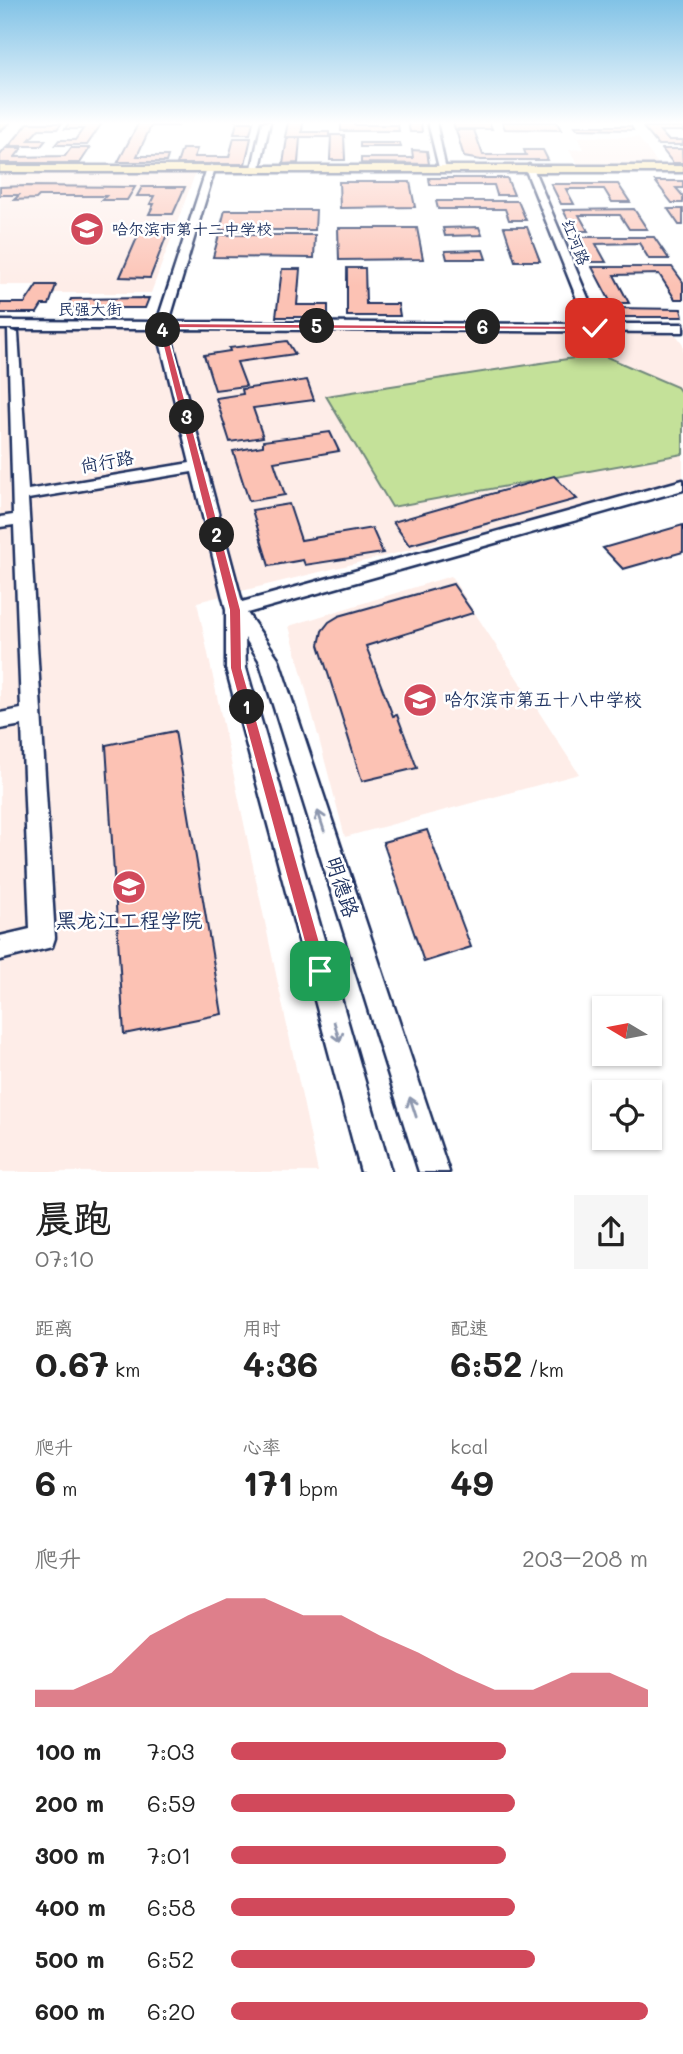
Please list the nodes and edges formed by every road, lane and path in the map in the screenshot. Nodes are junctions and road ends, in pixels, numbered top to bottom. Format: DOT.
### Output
graph roads {
  1 [pos="208,177"];
  2 [pos="533,177"];
  3 [pos="162,326"];
  4 [pos="595,328"];
  5 [pos="683,328"];
  6 [pos="6,329"];
  7 [pos="200,466"];
  8 [pos="683,485"];
  9 [pos="20,496"];
  10 [pos="22,519"];
  11 [pos="0,522"];
  12 [pos="235,610"];
  13 [pos="31,715"];
  14 [pos="0,721"];
  15 [pos="0,948"];
  16 [pos="376,1172"];
  17 [pos="434,1172"];
  1 -- 3 [label="street"];
  2 -- 4 [label="street, 红河路"];
  3 -- 4 [label="street, 民强大街"];
  3 -- 6 [label="street, 民强大街"];
  3 -- 7 [label="street, 明德路"];
  4 -- 5 [label="street, 民强大街"];
  6 -- 9 [label="street"];
  7 -- 9 [label="street, 尚行路"];
  7 -- 12 [label="street, 明德路"];
  8 -- 12 [label="street"];
  9 -- 10 [label="street"];
  10 -- 11 [label="street"];
  10 -- 13 [label="street"];
  12 -- 16 [label="street, 明德路, one-way"];
  17 -- 12 [label="street, 明德路, one-way"];
  13 -- 14 [label="street"];
  13 -- 15 [label="street"];
}
